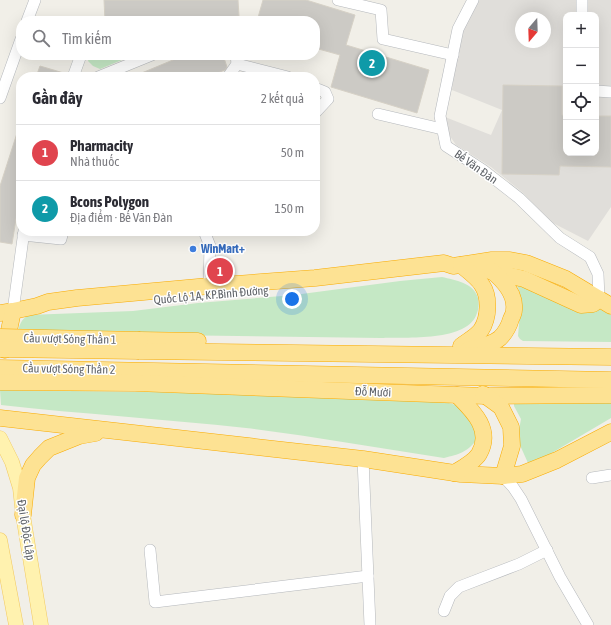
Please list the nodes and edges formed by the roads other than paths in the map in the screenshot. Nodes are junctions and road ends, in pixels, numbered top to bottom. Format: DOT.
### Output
graph roads {
  1 [pos="35,0"];
  2 [pos="338,0"];
  3 [pos="473,0"];
  4 [pos="582,0"];
  5 [pos="582,12"];
  6 [pos="29,16"];
  7 [pos="16,53"];
  8 [pos="453,55"];
  9 [pos="79,60"];
  10 [pos="140,60"];
  11 [pos="236,60"];
  12 [pos="239,60"];
  13 [pos="75,72"];
  14 [pos="110,72"];
  15 [pos="230,72"];
  16 [pos="274,72"];
  17 [pos="320,90"];
  18 [pos="599,91"];
  19 [pos="611,92"];
  20 [pos="0,98"];
  21 [pos="320,108"];
  22 [pos="378,114"];
  23 [pos="442,129"];
  24 [pos="22,236"];
  25 [pos="42,236"];
  26 [pos="62,236"];
  27 [pos="206,236"];
  28 [pos="457,265"];
  29 [pos="492,271"];
  30 [pos="209,286"];
  31 [pos="605,302"];
  32 [pos="37,306"];
  33 [pos="6,312"];
  34 [pos="0,337"];
  35 [pos="140,346"];
  36 [pos="461,346"];
  37 [pos="481,346"];
  38 [pos="611,348"];
  39 [pos="0,350"];
  40 [pos="447,355"];
  41 [pos="611,357"];
  42 [pos="0,368"];
  43 [pos="137,377"];
  44 [pos="463,378"];
  45 [pos="611,380"];
  46 [pos="0,382"];
  47 [pos="457,395"];
  48 [pos="611,395"];
  49 [pos="485,396"];
  50 [pos="0,418"];
  51 [pos="109,430"];
  52 [pos="611,432"];
  53 [pos="0,438"];
  54 [pos="364,459"];
  55 [pos="454,473"];
  56 [pos="611,475"];
  57 [pos="503,476"];
  58 [pos="592,478"];
  59 [pos="23,515"];
  60 [pos="0,540"];
  61 [pos="150,550"];
  62 [pos="547,550"];
  63 [pos="368,576"];
  64 [pos="444,611"];
  65 [pos="16,625"];
  66 [pos="41,625"];
  67 [pos="370,625"];
  68 [pos="588,625"];
  1 -- 6 [label="street"];
  2 -- 8 [label="street"];
  3 -- 8 [label="street, Bế Văn Đàn"];
  4 -- 5 [label="street"];
  7 -- 20 [label="street"];
  8 -- 23 [label="street, Bế Văn Đàn"];
  9 -- 13 [label="street"];
  10 -- 14 [label="street"];
  11 -- 15 [label="street"];
  12 -- 16 [label="street"];
  17 -- 21 [label="street"];
  18 -- 19 [label="street"];
  22 -- 23 [label="street"];
  23 -- 31 [label="street, Bế Văn Đàn"];
  24 -- 33 [label="street"];
  25 -- 26 [label="street"];
  27 -- 30 [label="street"];
  28 -- 29 [label="highway"];
  28 -- 30 [label="highway"];
  28 -- 31 [label="highway"];
  28 -- 32 [label="highway, Quốc Lộ 1A, KP.Bình Đường"];
  28 -- 36 [label="highway"];
  29 -- 31 [label="highway"];
  29 -- 37 [label="highway"];
  30 -- 32 [label="highway"];
  32 -- 33 [label="highway"];
  33 -- 42 [label="highway"];
  34 -- 35 [label="highway, Cầu vượt Sóng Thần 1, bridge"];
  35 -- 36 [label="highway"];
  35 -- 39 [label="highway, Cầu vượt Sóng Thần 1, bridge"];
  35 -- 40 [label="highway"];
  36 -- 37 [label="highway"];
  37 -- 38 [label="highway"];
  37 -- 40 [label="highway"];
  40 -- 41 [label="highway"];
  42 -- 43 [label="highway, Cầu vượt Sóng Thần 2"];
  43 -- 44 [label="highway, Đỗ Mười"];
  43 -- 46 [label="highway, Cầu vượt Sóng Thần 2"];
  43 -- 47 [label="highway, Đỗ Mười"];
  44 -- 45 [label="highway, Đỗ Mười"];
  44 -- 49 [label="highway"];
  47 -- 49 [label="highway, Đỗ Mười"];
  47 -- 55 [label="highway"];
  48 -- 49 [label="highway, Đỗ Mười"];
  49 -- 57 [label="highway"];
  50 -- 51 [label="highway"];
  51 -- 54 [label="highway"];
  51 -- 59 [label="highway"];
  52 -- 57 [label="highway"];
  53 -- 59 [label="main road, Đại lộ Độc Lập"];
  54 -- 55 [label="highway"];
  54 -- 63 [label="street"];
  55 -- 57 [label="highway"];
  56 -- 58 [label="street"];
  57 -- 62 [label="street"];
  59 -- 66 [label="main road, Đại lộ Độc Lập"];
  60 -- 65 [label="main road"];
  61 -- 63 [label="street"];
  62 -- 64 [label="street"];
  62 -- 68 [label="street"];
  63 -- 67 [label="street"];
}
